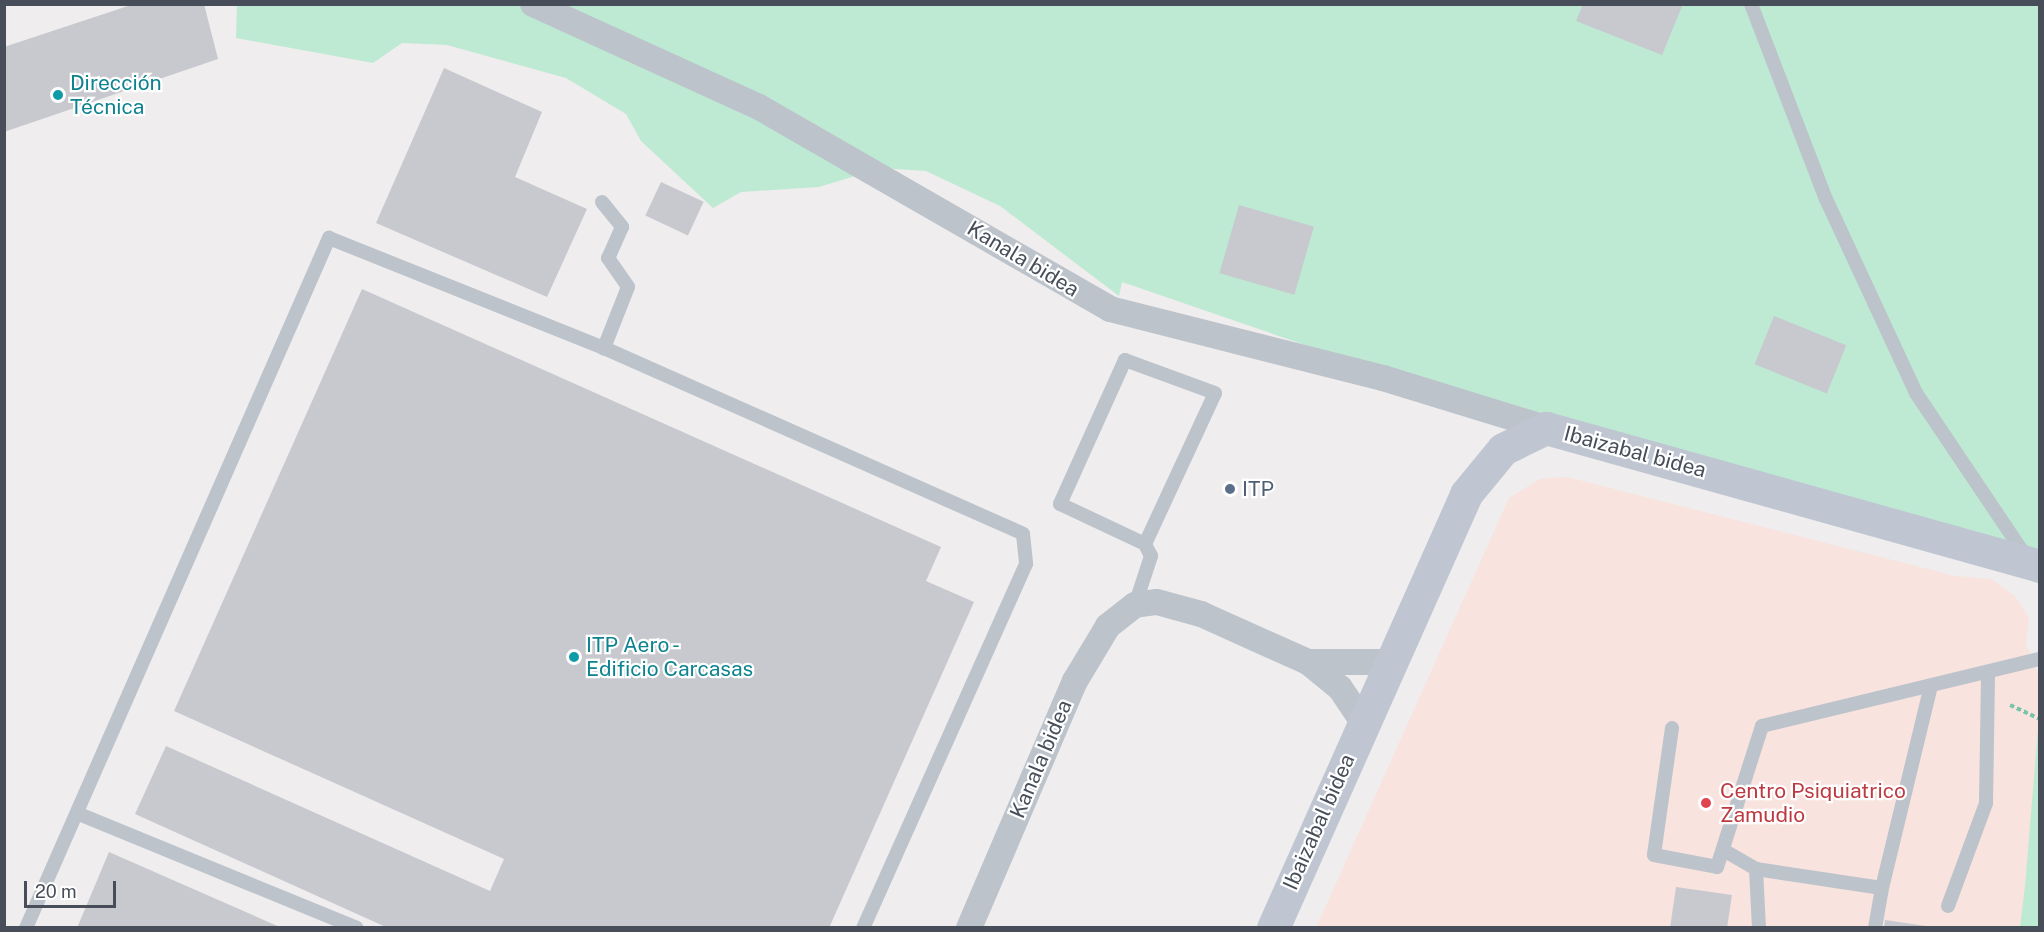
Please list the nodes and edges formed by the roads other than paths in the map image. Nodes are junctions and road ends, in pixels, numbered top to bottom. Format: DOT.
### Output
graph roads {
  1 [pos="533,4"];
  2 [pos="1751,4"];
  3 [pos="602,202"];
  4 [pos="604,348"];
  5 [pos="1546,428"];
  6 [pos="1145,544"];
  7 [pos="2033,562"];
  8 [pos="1135,605"];
  9 [pos="2040,659"];
  10 [pos="1308,662"];
  11 [pos="1390,662"];
  12 [pos="1988,675"];
  13 [pos="1930,689"];
  14 [pos="1363,722"];
  15 [pos="1672,728"];
  16 [pos="79,814"];
  17 [pos="1725,851"];
  18 [pos="1755,869"];
  19 [pos="1882,888"];
  20 [pos="1948,906"];
  21 [pos="26,927"];
  22 [pos="357,927"];
  23 [pos="863,927"];
  24 [pos="969,927"];
  25 [pos="1273,927"];
  26 [pos="1759,927"];
  27 [pos="1875,927"];
  1 -- 5 [label="street, Kanala bidea"];
  2 -- 7 [label="lane"];
  3 -- 4 [label="lane"];
  4 -- 16 [label="lane"];
  4 -- 23 [label="lane"];
  5 -- 7 [label="street, Ibaizabal bidea"];
  5 -- 11 [label="street, Ibaizabal bidea"];
  6 -- 6 [label="lane"];
  6 -- 8 [label="lane"];
  8 -- 10 [label="street"];
  8 -- 24 [label="street, Kanala bidea"];
  9 -- 12 [label="lane"];
  10 -- 11 [label="street"];
  10 -- 14 [label="street"];
  11 -- 14 [label="street, Ibaizabal bidea"];
  12 -- 13 [label="lane"];
  12 -- 20 [label="lane"];
  13 -- 17 [label="lane"];
  13 -- 19 [label="lane"];
  14 -- 25 [label="street, Ibaizabal bidea"];
  15 -- 17 [label="lane"];
  16 -- 21 [label="lane"];
  16 -- 22 [label="lane"];
  17 -- 18 [label="lane"];
  18 -- 19 [label="lane"];
  18 -- 26 [label="lane"];
  19 -- 27 [label="lane"];
}
